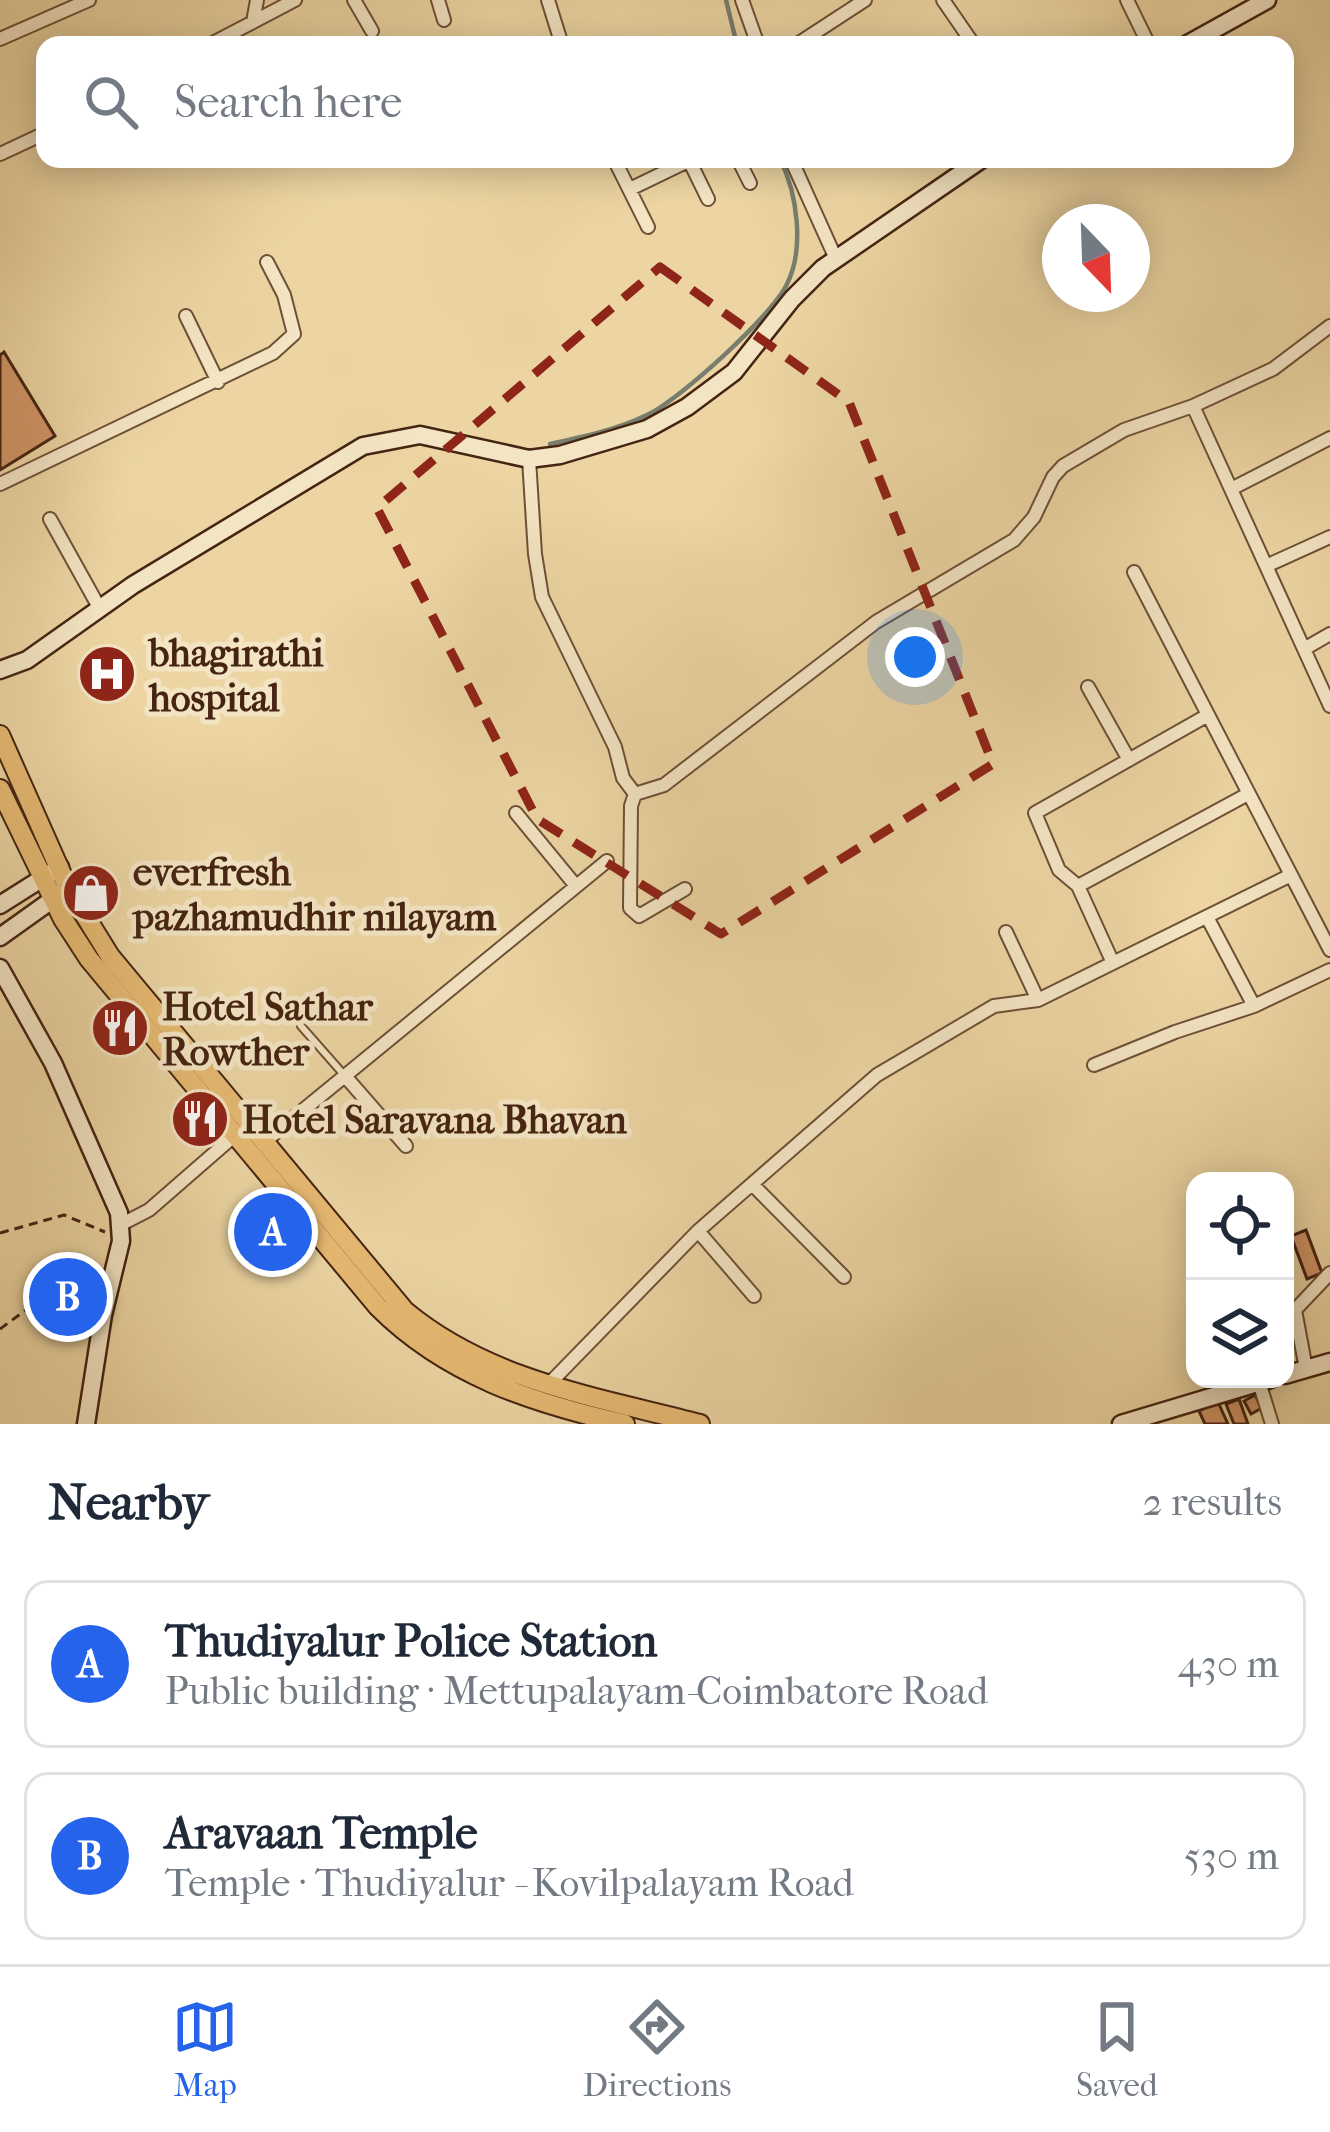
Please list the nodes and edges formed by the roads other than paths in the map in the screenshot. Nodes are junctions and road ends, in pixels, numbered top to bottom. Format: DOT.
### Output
graph roads {
  1 [pos="88,0"];
  2 [pos="257,0"];
  3 [pos="296,0"];
  4 [pos="354,0"];
  5 [pos="438,0"];
  6 [pos="548,0"];
  7 [pos="742,0"];
  8 [pos="865,0"];
  9 [pos="944,0"];
  10 [pos="1127,0"];
  11 [pos="1267,0"];
  12 [pos="444,20"];
  13 [pos="253,22"];
  14 [pos="372,31"];
  15 [pos="226,36"];
  16 [pos="559,36"];
  17 [pos="755,36"];
  18 [pos="810,36"];
  19 [pos="968,36"];
  20 [pos="1145,36"];
  21 [pos="1202,36"];
  22 [pos="0,39"];
  23 [pos="36,137"];
  24 [pos="0,154"];
  25 [pos="619,168"];
  26 [pos="673,168"];
  27 [pos="694,168"];
  28 [pos="742,168"];
  29 [pos="794,168"];
  30 [pos="969,168"];
  31 [pos="750,183"];
  32 [pos="630,189"];
  33 [pos="708,199"];
  34 [pos="648,227"];
  35 [pos="836,259"];
  36 [pos="267,262"];
  37 [pos="186,316"];
  38 [pos="1330,326"];
  39 [pos="218,382"];
  40 [pos="1193,406"];
  41 [pos="1330,438"];
  42 [pos="529,459"];
  43 [pos="0,484"];
  44 [pos="1231,489"];
  45 [pos="50,519"];
  46 [pos="1330,537"];
  47 [pos="1266,566"];
  48 [pos="1134,572"];
  49 [pos="100,609"];
  50 [pos="1330,634"];
  51 [pos="1304,649"];
  52 [pos="0,670"];
  53 [pos="1088,687"];
  54 [pos="1330,706"];
  55 [pos="1208,716"];
  56 [pos="0,735"];
  57 [pos="1129,760"];
  58 [pos="0,789"];
  59 [pos="635,794"];
  60 [pos="1248,794"];
  61 [pos="516,813"];
  62 [pos="607,861"];
  63 [pos="52,873"];
  64 [pos="1291,875"];
  65 [pos="577,886"];
  66 [pos="1078,886"];
  67 [pos="685,889"];
  68 [pos="61,894"];
  69 [pos="0,905"];
  70 [pos="1207,916"];
  71 [pos="1006,932"];
  72 [pos="0,937"];
  73 [pos="1330,950"];
  74 [pos="1113,963"];
  75 [pos="0,968"];
  76 [pos="1330,970"];
  77 [pos="1038,1000"];
  78 [pos="1254,1006"];
  79 [pos="302,1026"];
  80 [pos="1094,1065"];
  81 [pos="345,1076"];
  82 [pos="234,1136"];
  83 [pos="263,1143"];
  84 [pos="406,1146"];
  85 [pos="752,1184"];
  86 [pos="698,1231"];
  87 [pos="120,1233"];
  88 [pos="1330,1273"];
  89 [pos="844,1277"];
  90 [pos="754,1296"];
  91 [pos="1330,1362"];
  92 [pos="1306,1369"];
  93 [pos="1294,1372"];
  94 [pos="548,1385"];
  95 [pos="1244,1388"];
  96 [pos="1266,1388"];
  97 [pos="1153,1419"];
  98 [pos="86,1424"];
  99 [pos="625,1424"];
  100 [pos="700,1424"];
  101 [pos="1120,1424"];
  102 [pos="1272,1424"];
  1 -- 22 [label="street"];
  2 -- 13 [label="street"];
  3 -- 13 [label="street"];
  4 -- 14 [label="street"];
  5 -- 12 [label="street"];
  6 -- 16 [label="street"];
  7 -- 17 [label="street"];
  8 -- 18 [label="street"];
  9 -- 19 [label="street"];
  10 -- 20 [label="street"];
  11 -- 21 [label="main road"];
  13 -- 15 [label="street"];
  23 -- 24 [label="street"];
  25 -- 32 [label="street"];
  26 -- 32 [label="street"];
  27 -- 33 [label="street"];
  28 -- 31 [label="street"];
  29 -- 35 [label="street"];
  30 -- 35 [label="main road"];
  32 -- 34 [label="street"];
  35 -- 42 [label="main road"];
  36 -- 39 [label="street"];
  37 -- 39 [label="street"];
  38 -- 40 [label="street"];
  39 -- 43 [label="street"];
  40 -- 44 [label="street"];
  40 -- 59 [label="street"];
  41 -- 44 [label="street"];
  42 -- 49 [label="main road"];
  42 -- 59 [label="street"];
  44 -- 47 [label="street"];
  45 -- 49 [label="street"];
  46 -- 47 [label="street"];
  47 -- 51 [label="street"];
  48 -- 55 [label="street"];
  49 -- 52 [label="main road"];
  50 -- 51 [label="street"];
  51 -- 54 [label="street"];
  53 -- 57 [label="street"];
  55 -- 57 [label="street"];
  55 -- 60 [label="street"];
  56 -- 63 [label="highway"];
  57 -- 66 [label="street"];
  58 -- 63 [label="highway"];
  59 -- 67 [label="street"];
  60 -- 64 [label="street"];
  60 -- 66 [label="street"];
  61 -- 65 [label="street"];
  62 -- 65 [label="street"];
  63 -- 68 [label="highway"];
  63 -- 69 [label="main road"];
  64 -- 70 [label="street"];
  64 -- 73 [label="street"];
  65 -- 81 [label="street"];
  66 -- 74 [label="street"];
  68 -- 72 [label="main road"];
  68 -- 82 [label="highway"];
  68 -- 83 [label="highway"];
  70 -- 74 [label="street"];
  70 -- 78 [label="street"];
  71 -- 77 [label="street"];
  74 -- 77 [label="street"];
  75 -- 87 [label="main road"];
  76 -- 78 [label="street"];
  77 -- 85 [label="street"];
  78 -- 80 [label="street"];
  79 -- 81 [label="lane"];
  81 -- 83 [label="street"];
  81 -- 84 [label="street"];
  82 -- 87 [label="street"];
  82 -- 99 [label="highway"];
  83 -- 94 [label="highway"];
  85 -- 86 [label="street"];
  85 -- 89 [label="street"];
  86 -- 90 [label="street"];
  86 -- 94 [label="street"];
  87 -- 98 [label="main road"];
  88 -- 92 [label="street"];
  91 -- 92 [label="main road"];
  92 -- 93 [label="main road"];
  94 -- 100 [label="highway"];
  95 -- 97 [label="main road"];
  96 -- 102 [label="street"];
  97 -- 101 [label="main road"];
}
